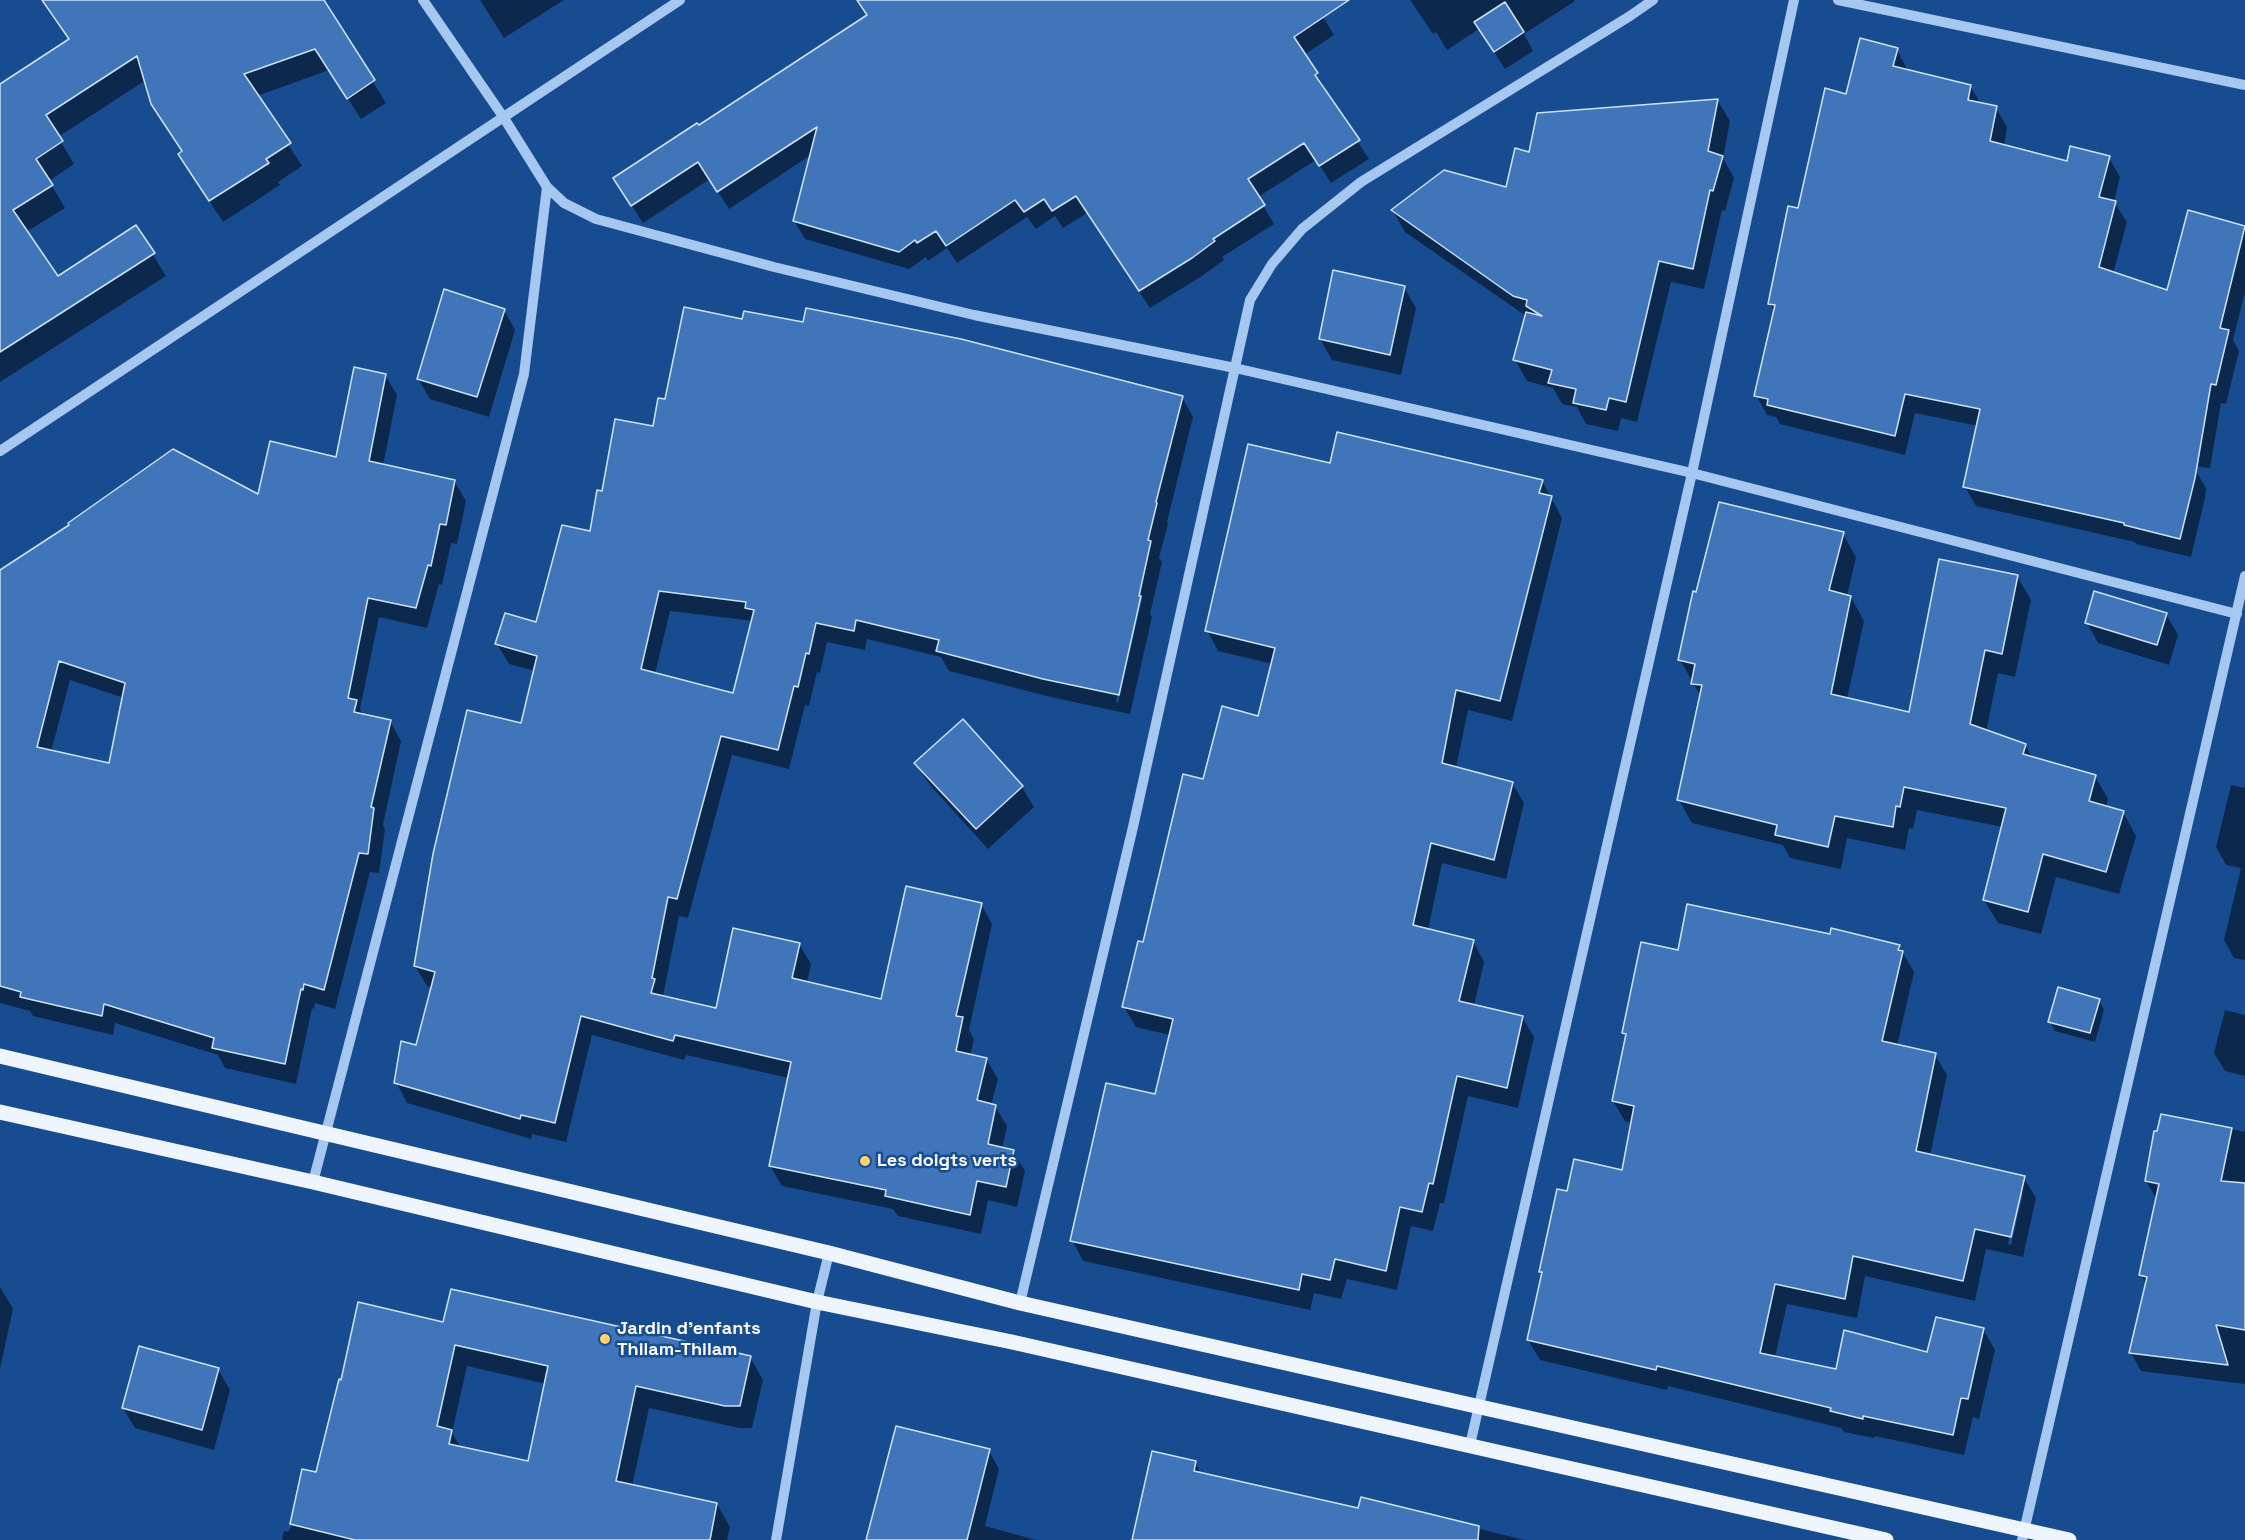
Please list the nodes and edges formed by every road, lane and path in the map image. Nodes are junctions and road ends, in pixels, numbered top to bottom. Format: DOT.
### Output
graph roads {
  1 [pos="423,0"];
  2 [pos="680,0"];
  3 [pos="1653,0"];
  4 [pos="1794,0"];
  5 [pos="1838,0"];
  6 [pos="2245,85"];
  7 [pos="504,118"];
  8 [pos="547,187"];
  9 [pos="1235,368"];
  10 [pos="0,451"];
  11 [pos="1692,473"];
  12 [pos="2245,576"];
  13 [pos="2237,614"];
  14 [pos="0,1056"];
  15 [pos="0,1112"];
  16 [pos="326,1131"];
  17 [pos="313,1182"];
  18 [pos="829,1252"];
  19 [pos="817,1302"];
  20 [pos="1020,1303"];
  21 [pos="1478,1408"];
  22 [pos="1470,1445"];
  23 [pos="2022,1535"];
  24 [pos="776,1540"];
  25 [pos="1886,1540"];
  26 [pos="2069,1540"];
  1 -- 7 [label="street"];
  2 -- 7 [label="street"];
  3 -- 9 [label="street"];
  4 -- 11 [label="street"];
  5 -- 6 [label="street"];
  7 -- 8 [label="street"];
  7 -- 10 [label="street"];
  8 -- 9 [label="street"];
  8 -- 16 [label="street"];
  9 -- 11 [label="street"];
  9 -- 20 [label="street"];
  11 -- 13 [label="street"];
  11 -- 21 [label="street"];
  12 -- 13 [label="street"];
  13 -- 23 [label="street"];
  14 -- 16 [label="main road"];
  15 -- 17 [label="main road"];
  16 -- 17 [label="street"];
  16 -- 18 [label="main road"];
  17 -- 19 [label="main road"];
  18 -- 19 [label="street"];
  18 -- 20 [label="main road"];
  19 -- 22 [label="main road"];
  19 -- 24 [label="street"];
  20 -- 21 [label="main road"];
  21 -- 22 [label="street"];
  21 -- 23 [label="main road"];
  22 -- 25 [label="main road"];
  23 -- 26 [label="main road"];
}
